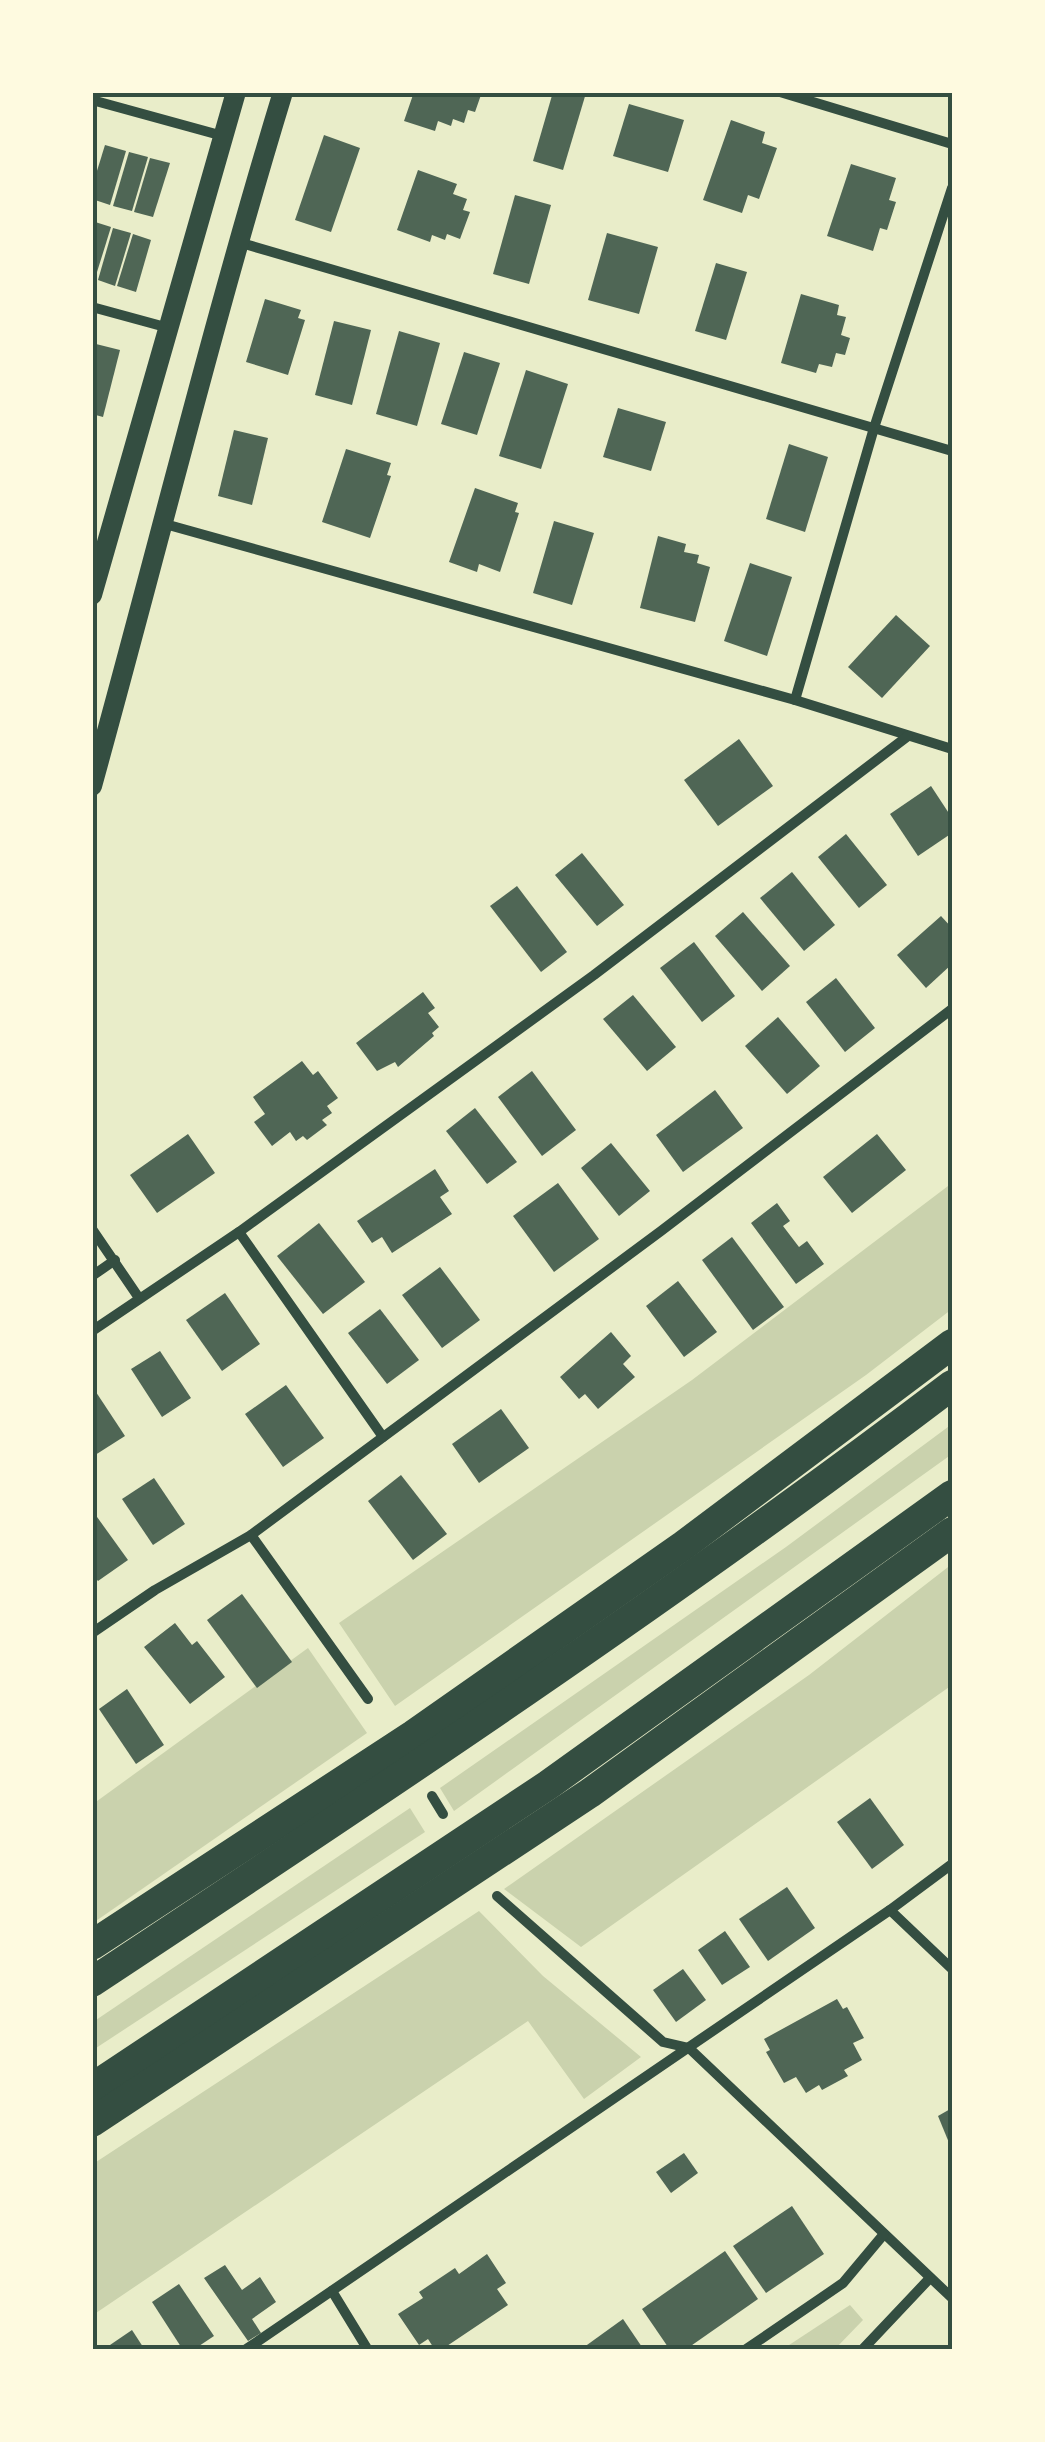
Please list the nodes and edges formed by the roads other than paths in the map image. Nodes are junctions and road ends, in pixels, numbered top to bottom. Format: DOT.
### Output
graph roads {
  1 [pos="236,92"];
  2 [pos="283,92"];
  3 [pos="780,92"];
  4 [pos="92,100"];
  5 [pos="224,136"];
  6 [pos="952,144"];
  7 [pos="952,188"];
  8 [pos="237,242"];
  9 [pos="92,307"];
  10 [pos="170,329"];
  11 [pos="874,428"];
  12 [pos="952,451"];
  13 [pos="165,524"];
  14 [pos="92,595"];
  15 [pos="795,700"];
  16 [pos="908,736"];
  17 [pos="952,750"];
  18 [pos="92,786"];
  19 [pos="952,1009"];
  20 [pos="92,1230"];
  21 [pos="239,1232"];
  22 [pos="115,1260"];
  23 [pos="92,1276"];
  24 [pos="139,1298"];
  25 [pos="92,1331"];
  26 [pos="952,1344"];
  27 [pos="952,1385"];
  28 [pos="382,1437"];
  29 [pos="952,1495"];
  30 [pos="952,1532"];
  31 [pos="250,1535"];
  32 [pos="92,1633"];
  33 [pos="368,1698"];
  34 [pos="420,1747"];
  35 [pos="391,1767"];
  36 [pos="432,1796"];
  37 [pos="444,1814"];
  38 [pos="481,1847"];
  39 [pos="952,1864"];
  40 [pos="450,1868"];
  41 [pos="497,1896"];
  42 [pos="890,1910"];
  43 [pos="92,1945"];
  44 [pos="952,1969"];
  45 [pos="92,1982"];
  46 [pos="689,2048"];
  47 [pos="92,2088"];
  48 [pos="92,2122"];
  49 [pos="884,2234"];
  50 [pos="930,2278"];
  51 [pos="332,2291"];
  52 [pos="952,2298"];
  53 [pos="245,2350"];
  54 [pos="368,2350"];
  55 [pos="745,2350"];
  56 [pos="862,2350"];
  1 -- 5 [label="main road"];
  2 -- 8 [label="main road"];
  3 -- 6 [label="street"];
  4 -- 5 [label="street"];
  5 -- 10 [label="main road"];
  7 -- 11 [label="street"];
  8 -- 11 [label="street"];
  8 -- 13 [label="main road"];
  9 -- 10 [label="street"];
  10 -- 14 [label="main road"];
  11 -- 12 [label="street"];
  11 -- 15 [label="street"];
  13 -- 15 [label="street"];
  13 -- 18 [label="main road"];
  15 -- 16 [label="street"];
  16 -- 17 [label="street"];
  16 -- 21 [label="street"];
  19 -- 28 [label="street"];
  20 -- 22 [label="street"];
  21 -- 24 [label="street"];
  21 -- 28 [label="street"];
  22 -- 23 [label="street"];
  22 -- 24 [label="street"];
  24 -- 25 [label="street"];
  26 -- 34 [label="highway"];
  27 -- 34 [label="highway"];
  28 -- 31 [label="street"];
  29 -- 38 [label="highway"];
  30 -- 38 [label="highway"];
  31 -- 32 [label="street"];
  31 -- 33 [label="street"];
  34 -- 35 [label="highway"];
  35 -- 43 [label="highway"];
  35 -- 45 [label="highway"];
  36 -- 37 [label="street"];
  38 -- 40 [label="highway"];
  39 -- 42 [label="street"];
  40 -- 47 [label="highway"];
  40 -- 48 [label="highway"];
  41 -- 46 [label="street"];
  42 -- 44 [label="street"];
  42 -- 46 [label="street"];
  46 -- 49 [label="street"];
  46 -- 51 [label="street"];
  49 -- 50 [label="street"];
  49 -- 55 [label="street"];
  50 -- 52 [label="street"];
  50 -- 56 [label="street"];
  51 -- 53 [label="street"];
  51 -- 54 [label="street"];
}
